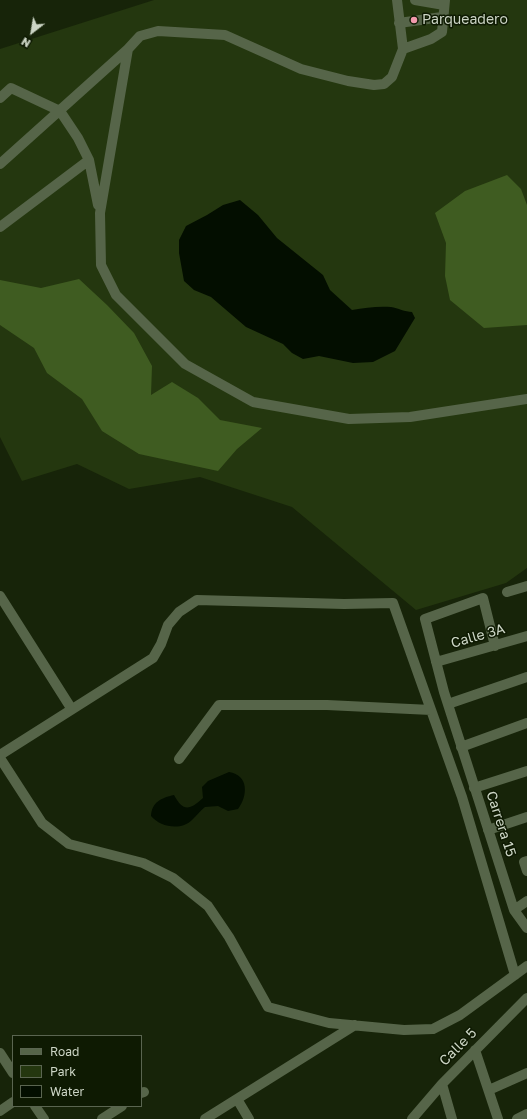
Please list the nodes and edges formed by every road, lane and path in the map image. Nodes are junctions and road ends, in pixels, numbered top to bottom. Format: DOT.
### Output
graph roads {
  1 [pos="397,0"];
  2 [pos="415,0"];
  3 [pos="443,2"];
  4 [pos="442,17"];
  5 [pos="399,23"];
  6 [pos="128,49"];
  7 [pos="402,49"];
  8 [pos="0,98"];
  9 [pos="60,110"];
  10 [pos="89,160"];
  11 [pos="0,164"];
  12 [pos="100,213"];
  13 [pos="0,227"];
  14 [pos="527,399"];
  15 [pos="527,586"];
  16 [pos="507,592"];
  17 [pos="0,596"];
  18 [pos="527,636"];
  19 [pos="494,646"];
  20 [pos="436,662"];
  21 [pos="527,678"];
  22 [pos="448,704"];
  23 [pos="71,708"];
  24 [pos="431,710"];
  25 [pos="527,724"];
  26 [pos="461,747"];
  27 [pos="0,756"];
  28 [pos="179,759"];
  29 [pos="527,771"];
  30 [pos="474,788"];
  31 [pos="527,817"];
  32 [pos="488,830"];
  33 [pos="527,901"];
  34 [pos="514,910"];
  35 [pos="527,928"];
  36 [pos="527,966"];
  37 [pos="515,975"];
  38 [pos="527,998"];
  39 [pos="355,1025"];
  40 [pos="475,1050"];
  41 [pos="0,1053"];
  42 [pos="12,1071"];
  43 [pos="527,1073"];
  44 [pos="442,1084"];
  45 [pos="489,1090"];
  46 [pos="237,1099"];
  47 [pos="12,1103"];
  48 [pos="36,1107"];
  49 [pos="120,1107"];
  50 [pos="0,1111"];
  51 [pos="527,1114"];
  52 [pos="44,1119"];
  53 [pos="102,1119"];
  54 [pos="205,1119"];
  55 [pos="249,1119"];
  56 [pos="412,1119"];
  57 [pos="452,1119"];
  58 [pos="498,1119"];
  59 [pos="517,1119"];
  1 -- 5 [label="street"];
  2 -- 3 [label="street"];
  3 -- 4 [label="street"];
  4 -- 5 [label="street"];
  4 -- 7 [label="street"];
  5 -- 7 [label="street"];
  6 -- 7 [label="street"];
  6 -- 9 [label="street"];
  6 -- 12 [label="street"];
  8 -- 9 [label="street"];
  9 -- 10 [label="street"];
  9 -- 11 [label="street"];
  10 -- 12 [label="street"];
  10 -- 13 [label="street"];
  12 -- 14 [label="street"];
  15 -- 16 [label="street"];
  17 -- 23 [label="street"];
  18 -- 19 [label="street, Calle 3A"];
  19 -- 20 [label="street, Calle 3A"];
  19 -- 20 [label="street, Carrera 15"];
  20 -- 22 [label="street, Carrera 15"];
  21 -- 22 [label="street"];
  22 -- 26 [label="street, Carrera 15"];
  23 -- 24 [label="street"];
  23 -- 27 [label="street"];
  24 -- 28 [label="street"];
  24 -- 37 [label="street"];
  25 -- 26 [label="street"];
  26 -- 30 [label="street, Carrera 15"];
  27 -- 39 [label="street"];
  29 -- 30 [label="street"];
  30 -- 32 [label="street, Carrera 15"];
  31 -- 32 [label="street"];
  32 -- 34 [label="street, Carrera 15"];
  33 -- 34 [label="street"];
  34 -- 35 [label="street, Carrera 15"];
  36 -- 37 [label="street"];
  37 -- 39 [label="street"];
  38 -- 40 [label="street, Calle 5"];
  39 -- 46 [label="street"];
  40 -- 44 [label="street, Calle 5"];
  40 -- 45 [label="street"];
  41 -- 42 [label="street"];
  43 -- 45 [label="street"];
  44 -- 56 [label="street, Calle 5"];
  44 -- 57 [label="street"];
  45 -- 58 [label="street"];
  46 -- 54 [label="street"];
  46 -- 55 [label="street"];
  47 -- 50 [label="street"];
  48 -- 52 [label="street"];
  49 -- 53 [label="street"];
  51 -- 59 [label="street"];
}
